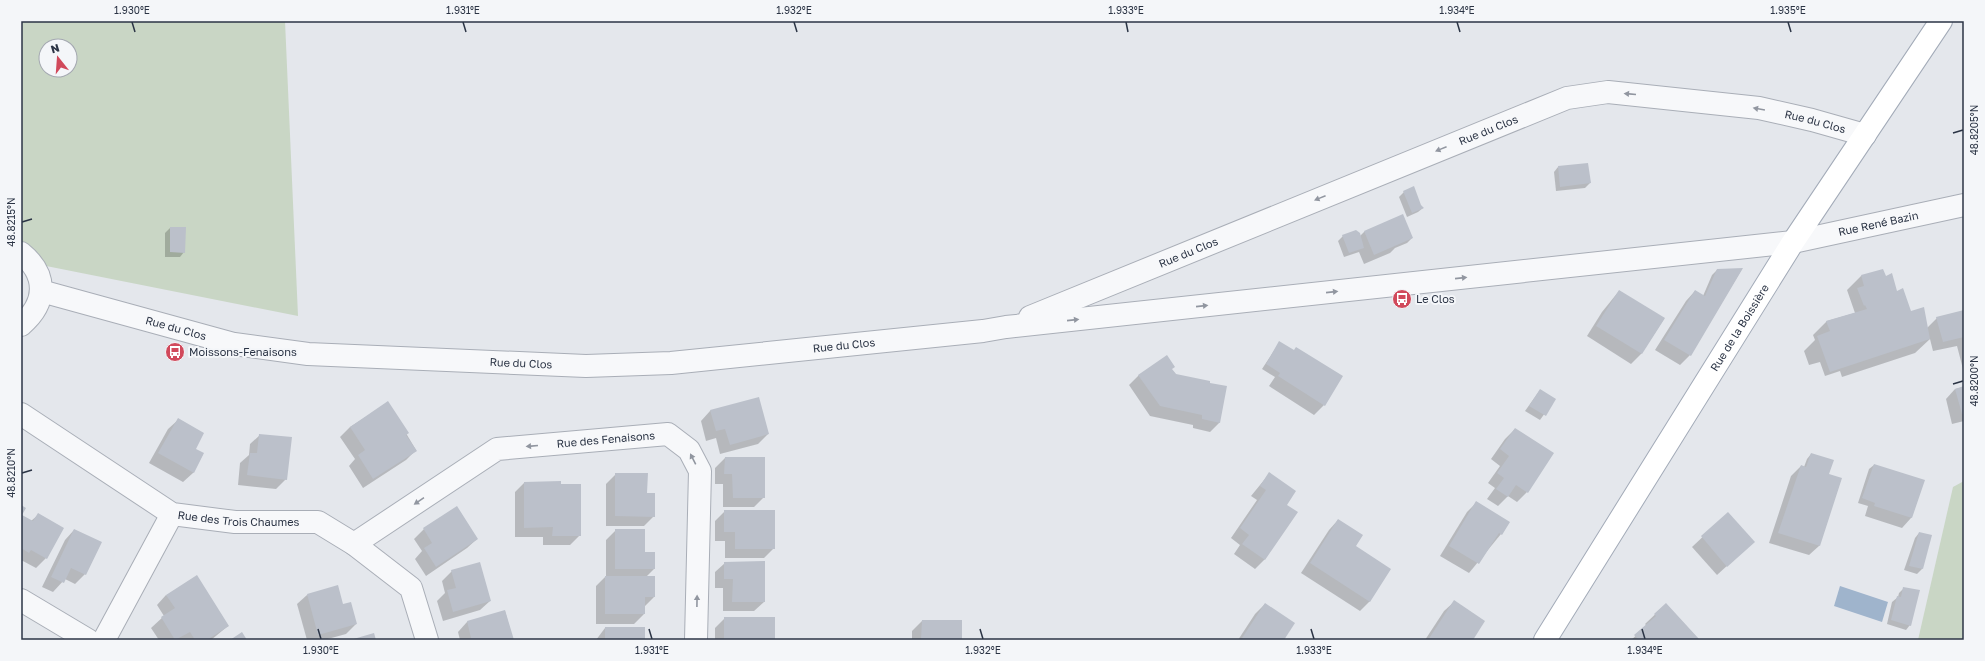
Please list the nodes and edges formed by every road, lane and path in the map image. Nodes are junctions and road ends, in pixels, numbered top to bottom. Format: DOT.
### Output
graph roads {
  1 [pos="1941,21"];
  2 [pos="1865,135"];
  3 [pos="1964,205"];
  4 [pos="1793,242"];
  5 [pos="21,253"];
  6 [pos="1129,277"];
  7 [pos="41,291"];
  8 [pos="1134,313"];
  9 [pos="21,325"];
  10 [pos="1006,326"];
  11 [pos="21,414"];
  12 [pos="172,514"];
  13 [pos="354,544"];
  14 [pos="21,600"];
  15 [pos="88,640"];
  16 [pos="104,640"];
  17 [pos="427,640"];
  18 [pos="696,640"];
  19 [pos="1545,640"];
  1 -- 2 [label="main road, Rue de la Boissière"];
  2 -- 4 [label="main road, Rue de la Boissière"];
  2 -- 6 [label="street, Rue du Clos, one-way"];
  3 -- 4 [label="street, Rue René Bazin"];
  8 -- 4 [label="street, Rue du Clos, one-way"];
  4 -- 19 [label="main road, Rue de la Boissière"];
  5 -- 7 [label="street"];
  6 -- 8 [label="street"];
  6 -- 10 [label="street, Rue du Clos"];
  7 -- 9 [label="street"];
  7 -- 10 [label="street, Rue du Clos"];
  10 -- 8 [label="street, Rue du Clos, one-way"];
  11 -- 12 [label="street, Rue des Trois Chaumes"];
  12 -- 13 [label="street, Rue des Trois Chaumes"];
  12 -- 16 [label="street"];
  13 -- 17 [label="street, Rue des Trois Chaumes"];
  18 -- 13 [label="street, Rue des Fenaisons, one-way"];
  14 -- 15 [label="street"];
}
